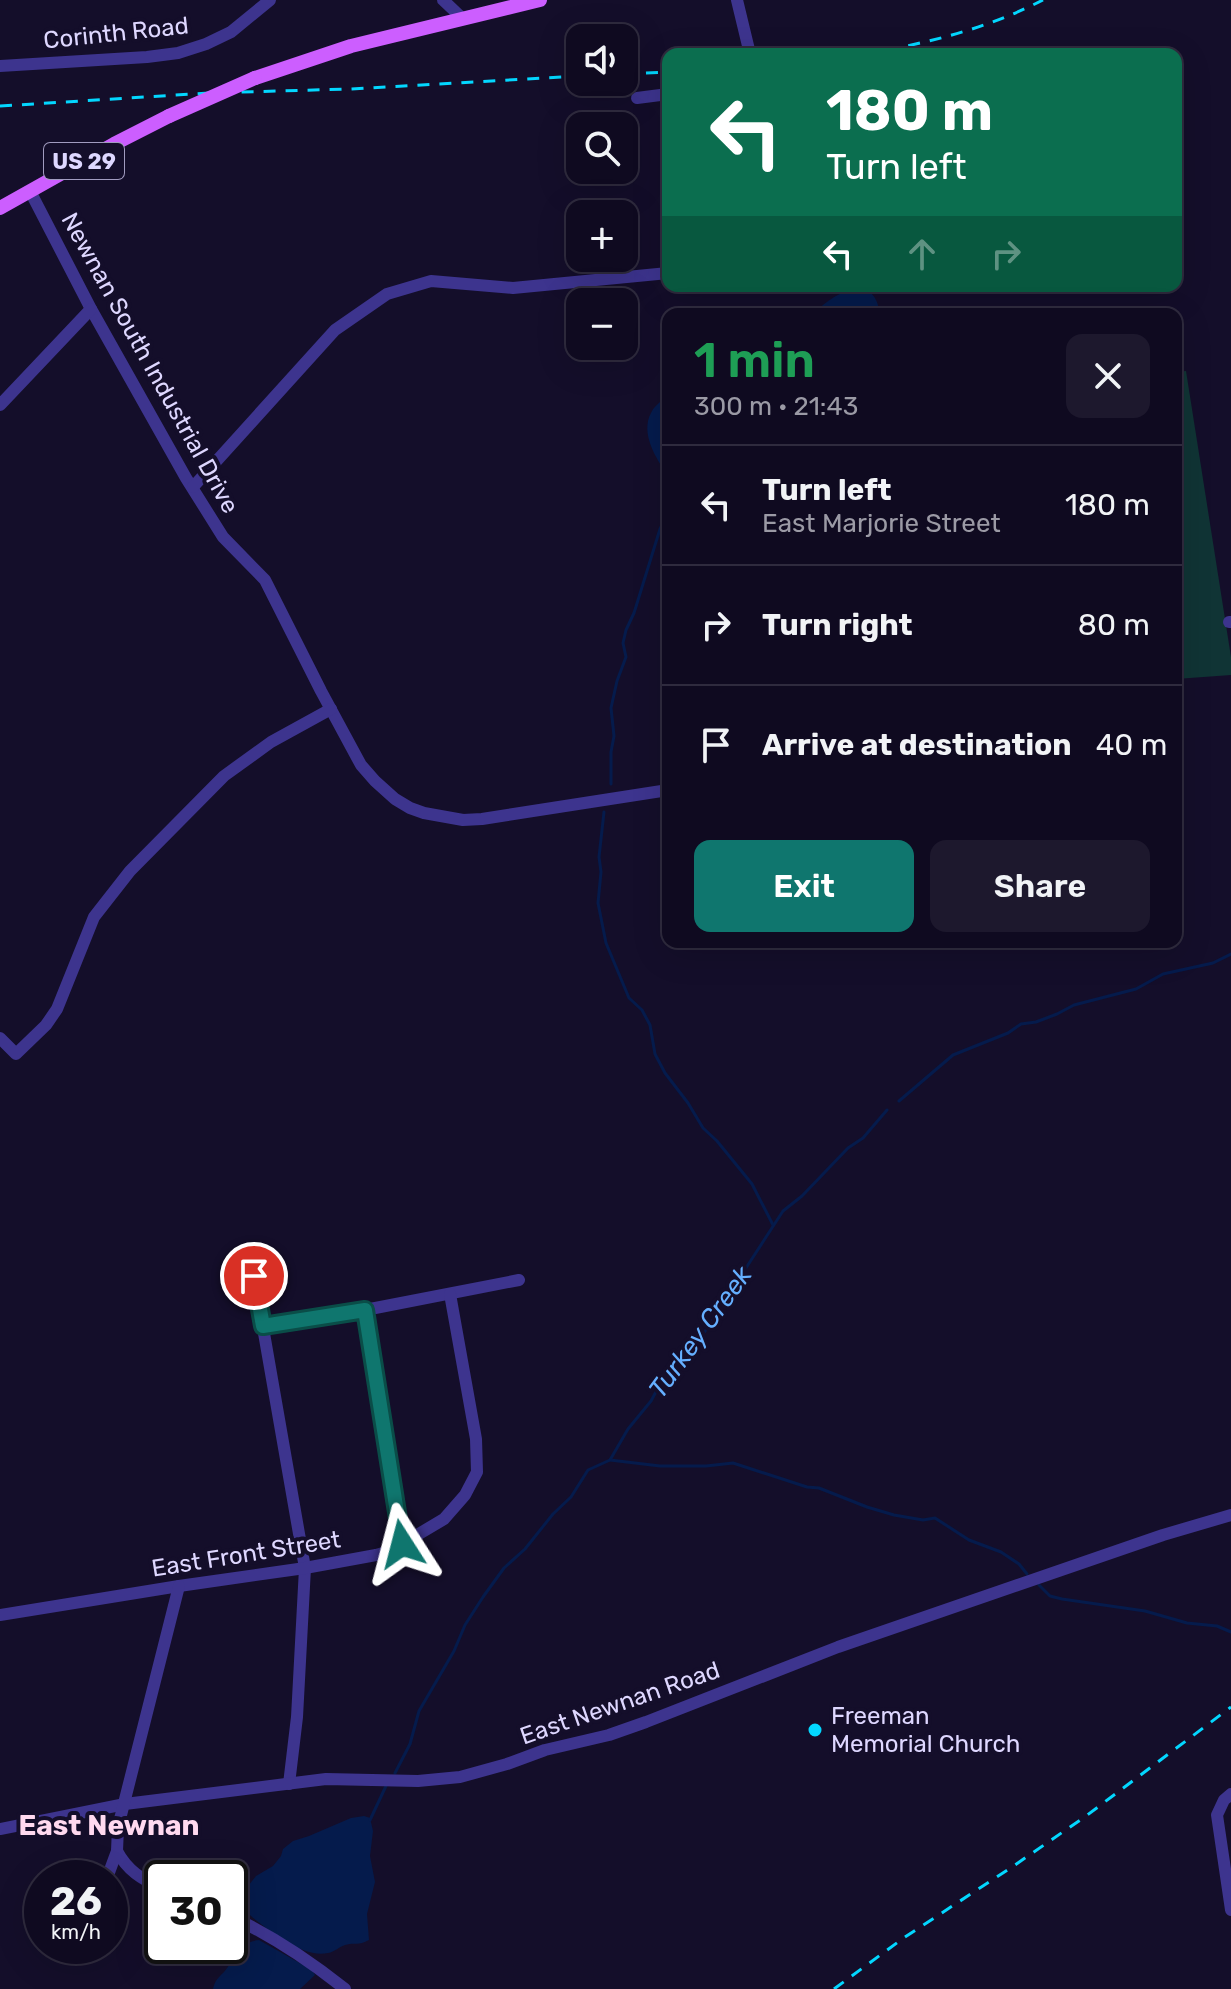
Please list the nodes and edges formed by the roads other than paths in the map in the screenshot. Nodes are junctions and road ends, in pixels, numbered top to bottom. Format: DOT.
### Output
graph roads {
  1 [pos="270,0"];
  2 [pos="443,0"];
  3 [pos="540,0"];
  4 [pos="737,0"];
  5 [pos="462,18"];
  6 [pos="749,48"];
  7 [pos="0,66"];
  8 [pos="662,95"];
  9 [pos="637,98"];
  10 [pos="30,191"];
  11 [pos="0,208"];
  12 [pos="662,274"];
  13 [pos="91,309"];
  14 [pos="0,405"];
  15 [pos="193,487"];
  16 [pos="331,709"];
  17 [pos="662,791"];
  18 [pos="0,1038"];
  19 [pos="254,1276"];
  20 [pos="519,1280"];
  21 [pos="450,1294"];
  22 [pos="365,1310"];
  23 [pos="263,1326"];
  24 [pos="1231,1515"];
  25 [pos="402,1544"];
  26 [pos="305,1568"];
  27 [pos="179,1586"];
  28 [pos="0,1615"];
  29 [pos="289,1784"];
  30 [pos="1231,1794"];
  31 [pos="125,1804"];
  32 [pos="0,1829"];
  33 [pos="117,1851"];
  34 [pos="114,1860"];
  35 [pos="144,1879"];
  36 [pos="1231,1910"];
  37 [pos="248,1924"];
  38 [pos="345,1989"];
  1 -- 7 [label="street, Corinth Road"];
  2 -- 5 [label="street"];
  3 -- 5 [label="main road, US 29"];
  4 -- 6 [label="street"];
  5 -- 10 [label="main road, US 29, bridge"];
  8 -- 9 [label="street"];
  10 -- 11 [label="main road, US 29"];
  10 -- 13 [label="street, Newnan South Industrial Drive"];
  12 -- 15 [label="street"];
  13 -- 14 [label="street"];
  13 -- 15 [label="street, Newnan South Industrial Drive"];
  15 -- 16 [label="street, Newnan South Industrial Drive"];
  16 -- 17 [label="street, Newnan South Industrial Drive"];
  16 -- 18 [label="street"];
  19 -- 23 [label="street"];
  20 -- 21 [label="street"];
  21 -- 22 [label="street"];
  21 -- 25 [label="street, East Front Street"];
  22 -- 23 [label="street"];
  22 -- 25 [label="street"];
  23 -- 26 [label="street"];
  24 -- 29 [label="street, East Newnan Road"];
  25 -- 26 [label="street, East Front Street"];
  26 -- 27 [label="street, East Front Street"];
  26 -- 29 [label="street"];
  27 -- 28 [label="street, East Front Street"];
  27 -- 31 [label="street"];
  29 -- 31 [label="street, East Newnan Road"];
  30 -- 36 [label="street"];
  31 -- 32 [label="street, East Newnan Road"];
  31 -- 33 [label="street"];
  33 -- 34 [label="street"];
  33 -- 35 [label="street"];
  37 -- 38 [label="street"];
}
